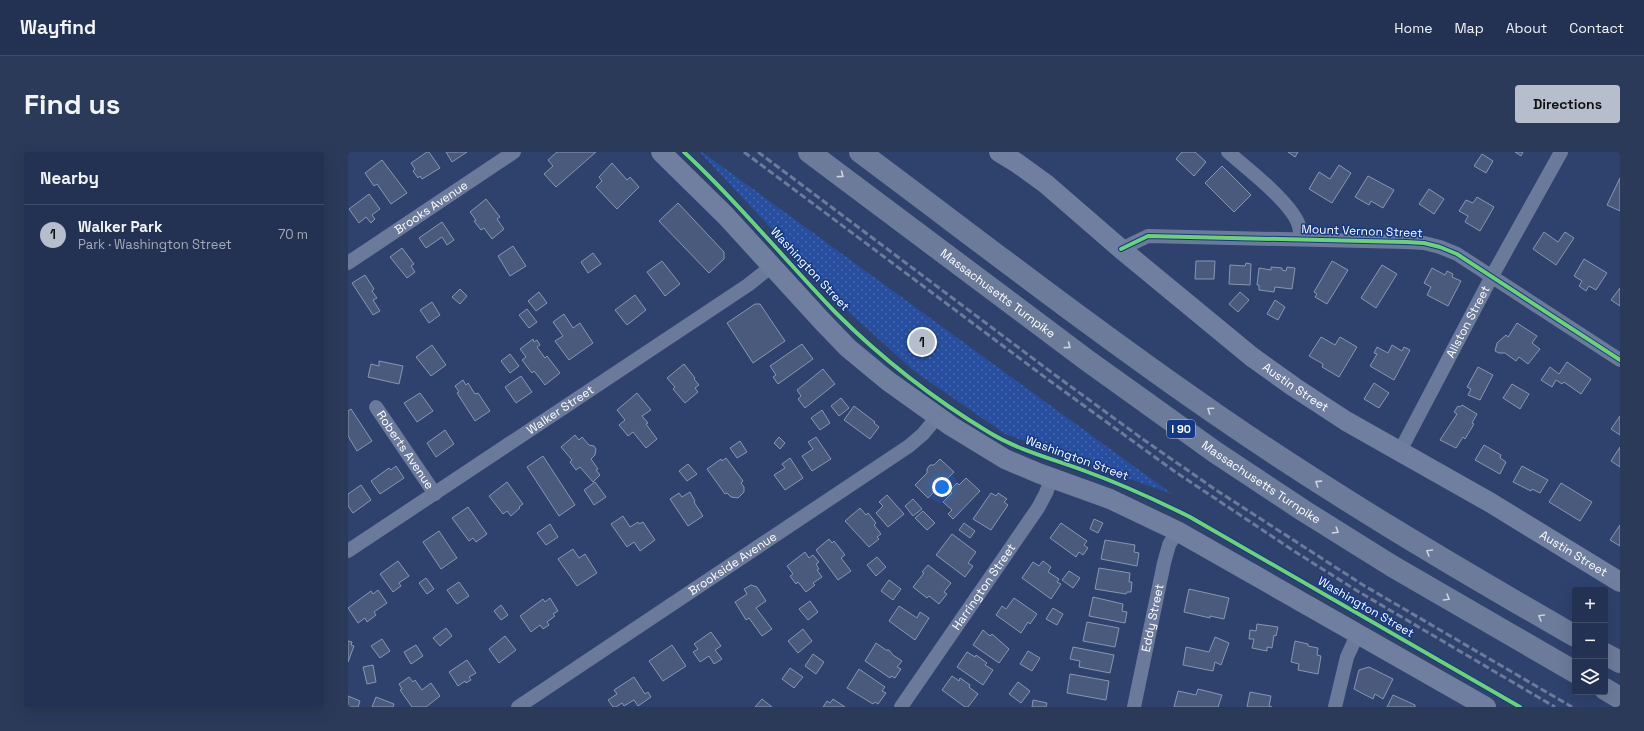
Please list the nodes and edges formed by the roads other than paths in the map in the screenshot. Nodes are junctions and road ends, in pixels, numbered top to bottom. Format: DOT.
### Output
graph roads {
  1 [pos="514,152"];
  2 [pos="661,152"];
  3 [pos="809,152"];
  4 [pos="860,152"];
  5 [pos="999,152"];
  6 [pos="1228,152"];
  7 [pos="1561,152"];
  8 [pos="1301,239"];
  9 [pos="1121,248"];
  10 [pos="348,263"];
  11 [pos="772,266"];
  12 [pos="1492,276"];
  13 [pos="1620,360"];
  14 [pos="376,407"];
  15 [pos="937,417"];
  16 [pos="1400,451"];
  17 [pos="1052,478"];
  18 [pos="435,494"];
  19 [pos="1176,531"];
  20 [pos="348,552"];
  21 [pos="1620,582"];
  22 [pos="1358,633"];
  23 [pos="1572,634"];
  24 [pos="1608,656"];
  25 [pos="1620,662"];
  26 [pos="1572,670"];
  27 [pos="1608,691"];
  28 [pos="1620,698"];
  29 [pos="521,706"];
  30 [pos="901,707"];
  31 [pos="1134,707"];
  32 [pos="1335,707"];
  33 [pos="1486,707"];
  1 -- 10 [label="street, Brooks Avenue"];
  2 -- 11 [label="main road"];
  3 -- 26 [label="highway, Massachusetts Turnpike / I 90, one-way"];
  23 -- 4 [label="highway, I 90, one-way"];
  5 -- 9 [label="main road, Austin Street"];
  6 -- 8 [label="street"];
  7 -- 12 [label="street, Allston Street"];
  8 -- 9 [label="street, Mount Vernon Street"];
  8 -- 12 [label="street, Mount Vernon Street"];
  9 -- 16 [label="main road, Austin Street"];
  11 -- 15 [label="main road"];
  11 -- 18 [label="street, Walker Street"];
  12 -- 13 [label="street, Mount Vernon Street"];
  12 -- 16 [label="street, Allston Street"];
  14 -- 18 [label="street, Roberts Avenue"];
  15 -- 17 [label="main road"];
  15 -- 29 [label="street, Brookside Avenue"];
  16 -- 21 [label="main road, Austin Street"];
  17 -- 19 [label="main road"];
  17 -- 30 [label="street, Harrington Street"];
  18 -- 20 [label="street, Walker Street"];
  19 -- 22 [label="main road"];
  19 -- 31 [label="street, Eddy Street"];
  22 -- 32 [label="street"];
  22 -- 33 [label="main road"];
  24 -- 25 [label="highway"];
  27 -- 28 [label="highway"];
}
